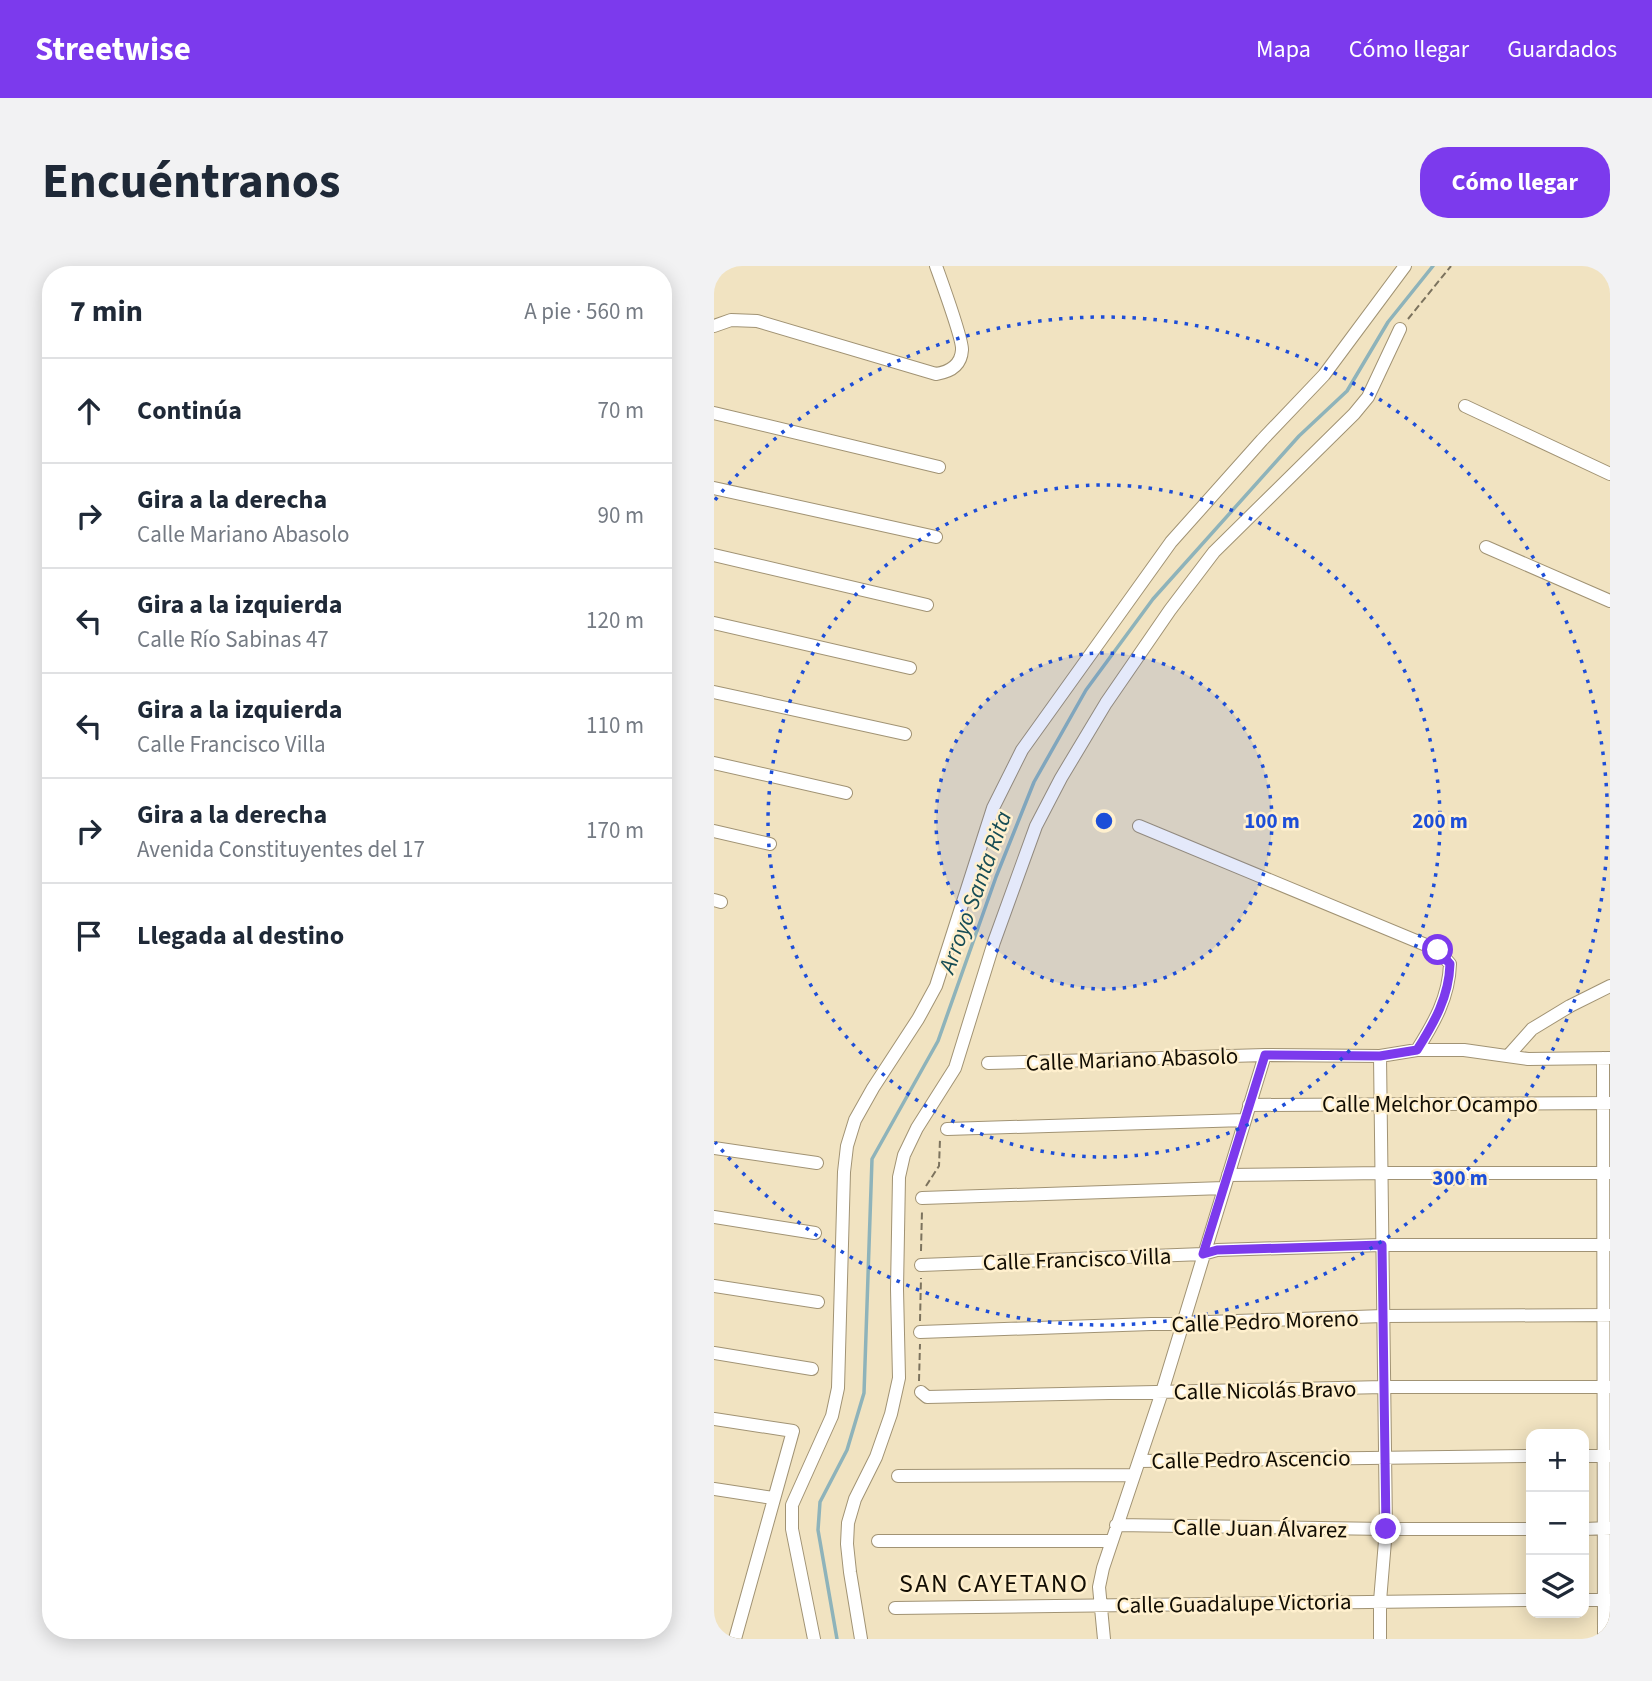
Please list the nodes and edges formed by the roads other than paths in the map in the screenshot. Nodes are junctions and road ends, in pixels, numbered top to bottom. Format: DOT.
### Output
graph roads {
  1 [pos="936,266"];
  2 [pos="1405,266"];
  3 [pos="714,327"];
  4 [pos="1400,329"];
  5 [pos="1465,406"];
  6 [pos="714,412"];
  7 [pos="939,467"];
  8 [pos="1610,474"];
  9 [pos="714,488"];
  10 [pos="936,537"];
  11 [pos="1486,547"];
  12 [pos="714,555"];
  13 [pos="1610,601"];
  14 [pos="927,605"];
  15 [pos="714,623"];
  16 [pos="910,668"];
  17 [pos="714,692"];
  18 [pos="905,734"];
  19 [pos="714,762"];
  20 [pos="846,793"];
  21 [pos="1139,825"];
  22 [pos="714,831"];
  23 [pos="770,844"];
  24 [pos="1610,986"];
  25 [pos="1417,1050"];
  26 [pos="1265,1055"];
  27 [pos="1380,1056"];
  28 [pos="1508,1056"];
  29 [pos="1606,1058"];
  30 [pos="988,1063"];
  31 [pos="1381,1103"];
  32 [pos="1606,1103"];
  33 [pos="1250,1105"];
  34 [pos="1245,1120"];
  35 [pos="947,1129"];
  36 [pos="714,1147"];
  37 [pos="817,1163"];
  38 [pos="1382,1173"];
  39 [pos="1606,1173"];
  40 [pos="1226,1182"];
  41 [pos="922,1198"];
  42 [pos="714,1217"];
  43 [pos="815,1233"];
  44 [pos="1382,1245"];
  45 [pos="1607,1245"];
  46 [pos="1203,1254"];
  47 [pos="921,1265"];
  48 [pos="714,1286"];
  49 [pos="818,1302"];
  50 [pos="1607,1315"];
  51 [pos="1383,1317"];
  52 [pos="1182,1324"];
  53 [pos="920,1332"];
  54 [pos="714,1353"];
  55 [pos="812,1369"];
  56 [pos="1384,1387"];
  57 [pos="1607,1387"];
  58 [pos="921,1392"];
  59 [pos="1162,1392"];
  60 [pos="714,1419"];
  61 [pos="1606,1456"];
  62 [pos="1384,1457"];
  63 [pos="1526,1457"];
  64 [pos="1139,1461"];
  65 [pos="1134,1475"];
  66 [pos="898,1476"];
  67 [pos="714,1489"];
  68 [pos="773,1498"];
  69 [pos="1116,1525"];
  70 [pos="1589,1528"];
  71 [pos="1607,1528"];
  72 [pos="1386,1529"];
  73 [pos="1526,1529"];
  74 [pos="878,1541"];
  75 [pos="1110,1541"];
  76 [pos="1526,1600"];
  77 [pos="1589,1600"];
  78 [pos="1607,1600"];
  79 [pos="1380,1601"];
  80 [pos="1099,1606"];
  81 [pos="895,1608"];
  82 [pos="735,1639"];
  83 [pos="814,1639"];
  84 [pos="861,1639"];
  85 [pos="1104,1639"];
  86 [pos="1380,1639"];
  87 [pos="1604,1639"];
  1 -- 3 [label="street"];
  2 -- 83 [label="street"];
  4 -- 84 [label="street"];
  5 -- 8 [label="street"];
  6 -- 7 [label="street"];
  9 -- 10 [label="street"];
  11 -- 13 [label="street"];
  12 -- 14 [label="street"];
  15 -- 16 [label="street"];
  17 -- 18 [label="street"];
  19 -- 20 [label="street"];
  21 -- 25 [label="street"];
  22 -- 23 [label="street"];
  24 -- 28 [label="street"];
  25 -- 27 [label="street, Calle Mariano Abasolo"];
  25 -- 28 [label="street, Calle Mariano Abasolo"];
  26 -- 27 [label="street, Calle Mariano Abasolo"];
  26 -- 30 [label="street, Calle Mariano Abasolo"];
  26 -- 33 [label="street"];
  27 -- 31 [label="street"];
  28 -- 29 [label="street, Calle Mariano Abasolo"];
  29 -- 32 [label="street"];
  31 -- 32 [label="street, Calle Melchor Ocampo"];
  31 -- 33 [label="street, Calle Melchor Ocampo"];
  31 -- 38 [label="street"];
  32 -- 39 [label="street"];
  33 -- 34 [label="street"];
  34 -- 35 [label="street"];
  34 -- 40 [label="street"];
  36 -- 37 [label="street"];
  38 -- 39 [label="street"];
  38 -- 40 [label="street"];
  38 -- 44 [label="street"];
  39 -- 45 [label="street"];
  40 -- 41 [label="street"];
  40 -- 46 [label="street"];
  42 -- 43 [label="street"];
  44 -- 45 [label="street, Calle Francisco Villa"];
  44 -- 46 [label="street, Calle Francisco Villa"];
  44 -- 51 [label="street"];
  45 -- 50 [label="street"];
  46 -- 47 [label="street, Calle Francisco Villa"];
  46 -- 52 [label="street"];
  48 -- 49 [label="street"];
  50 -- 51 [label="street, Calle Pedro Moreno"];
  50 -- 57 [label="street"];
  51 -- 52 [label="street, Calle Pedro Moreno"];
  51 -- 56 [label="street"];
  52 -- 53 [label="street, Calle Pedro Moreno"];
  52 -- 59 [label="street"];
  54 -- 55 [label="street"];
  56 -- 57 [label="street, Calle Nicolás Bravo"];
  56 -- 59 [label="street, Calle Nicolás Bravo"];
  56 -- 62 [label="street"];
  57 -- 61 [label="street"];
  58 -- 59 [label="street, Calle Nicolás Bravo"];
  59 -- 64 [label="street"];
  60 -- 68 [label="street"];
  61 -- 71 [label="street"];
  62 -- 63 [label="street, Calle Pedro Ascencio"];
  62 -- 64 [label="street, Calle Pedro Ascencio"];
  62 -- 72 [label="street"];
  64 -- 65 [label="street"];
  65 -- 66 [label="street, Calle Pedro Ascencio"];
  65 -- 69 [label="street"];
  67 -- 68 [label="street"];
  68 -- 82 [label="street"];
  69 -- 72 [label="street, Calle Juan Álvarez"];
  69 -- 75 [label="street"];
  70 -- 71 [label="street"];
  71 -- 78 [label="street"];
  72 -- 73 [label="street, Calle Juan Álvarez"];
  72 -- 79 [label="street"];
  74 -- 75 [label="street"];
  75 -- 80 [label="street"];
  76 -- 79 [label="street, Calle Guadalupe Victoria"];
  77 -- 78 [label="street"];
  78 -- 87 [label="street"];
  79 -- 80 [label="street, Calle Guadalupe Victoria"];
  79 -- 86 [label="street"];
  80 -- 81 [label="street, Calle Guadalupe Victoria"];
  80 -- 85 [label="street"];
}
